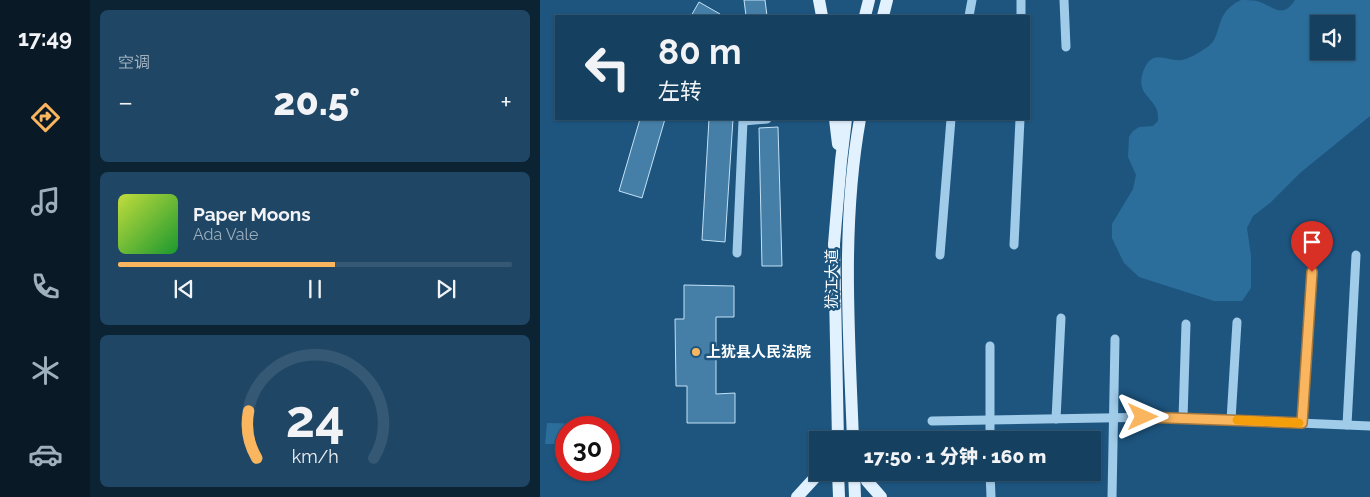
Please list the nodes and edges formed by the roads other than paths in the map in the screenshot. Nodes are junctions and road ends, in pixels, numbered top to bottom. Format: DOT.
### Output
graph roads {
  1 [pos="819,0"];
  2 [pos="869,0"];
  3 [pos="887,0"];
  4 [pos="972,0"];
  5 [pos="1021,0"];
  6 [pos="1064,0"];
  7 [pos="822,15"];
  8 [pos="865,15"];
  9 [pos="883,15"];
  10 [pos="969,15"];
  11 [pos="1021,15"];
  12 [pos="1066,47"];
  13 [pos="755,120"];
  14 [pos="835,120"];
  15 [pos="846,120"];
  16 [pos="860,120"];
  17 [pos="951,120"];
  18 [pos="1020,120"];
  19 [pos="840,161"];
  20 [pos="1014,245"];
  21 [pos="736,253"];
  22 [pos="940,255"];
  23 [pos="1356,255"];
  24 [pos="1312,272"];
  25 [pos="1061,318"];
  26 [pos="1237,322"];
  27 [pos="1186,324"];
  28 [pos="1116,339"];
  29 [pos="990,346"];
  30 [pos="1112,418"];
  31 [pos="1183,418"];
  32 [pos="1056,419"];
  33 [pos="989,420"];
  34 [pos="1231,420"];
  35 [pos="932,421"];
  36 [pos="1302,423"];
  37 [pos="1347,425"];
  38 [pos="1370,426"];
  39 [pos="838,431"];
  40 [pos="853,431"];
  41 [pos="990,431"];
  42 [pos="812,481"];
  43 [pos="838,481"];
  44 [pos="854,481"];
  45 [pos="867,481"];
  46 [pos="990,481"];
  47 [pos="797,497"];
  48 [pos="839,497"];
  49 [pos="855,497"];
  50 [pos="882,497"];
  51 [pos="991,497"];
  52 [pos="1112,497"];
  1 -- 7 [label="main road"];
  2 -- 8 [label="main road"];
  3 -- 9 [label="main road"];
  4 -- 10 [label="street"];
  5 -- 11 [label="street"];
  6 -- 12 [label="street"];
  13 -- 21 [label="street"];
  14 -- 19 [label="main road"];
  15 -- 19 [label="main road, 犹江大道"];
  16 -- 40 [label="main road, 犹江大道"];
  17 -- 22 [label="street"];
  18 -- 20 [label="street"];
  19 -- 39 [label="main road, 犹江大道"];
  23 -- 37 [label="street"];
  24 -- 36 [label="street"];
  25 -- 32 [label="street"];
  26 -- 34 [label="street"];
  27 -- 31 [label="street"];
  28 -- 30 [label="street"];
  29 -- 33 [label="street"];
  30 -- 31 [label="street"];
  30 -- 32 [label="street"];
  30 -- 52 [label="street"];
  31 -- 34 [label="street"];
  32 -- 33 [label="street"];
  33 -- 35 [label="street"];
  33 -- 41 [label="street"];
  34 -- 36 [label="street"];
  36 -- 37 [label="street"];
  37 -- 38 [label="street"];
  42 -- 47 [label="main road"];
  43 -- 48 [label="main road"];
  44 -- 49 [label="main road"];
  45 -- 50 [label="main road"];
  46 -- 51 [label="street"];
}
